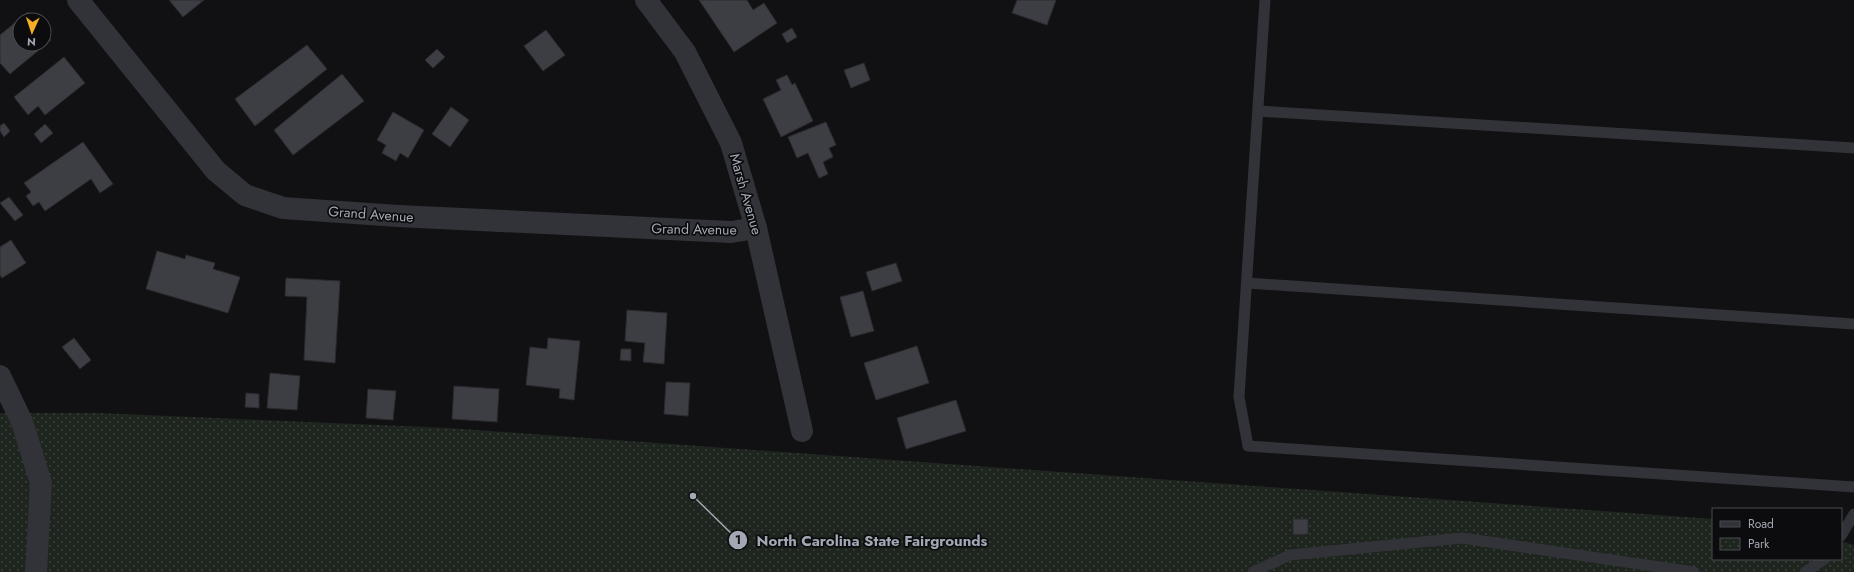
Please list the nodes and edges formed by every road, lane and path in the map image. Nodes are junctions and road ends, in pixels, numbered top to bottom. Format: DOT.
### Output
graph roads {
  1 [pos="78,0"];
  2 [pos="646,0"];
  3 [pos="1265,0"];
  4 [pos="1258,111"];
  5 [pos="1854,148"];
  6 [pos="756,228"];
  7 [pos="1247,283"];
  8 [pos="1854,324"];
  9 [pos="0,376"];
  10 [pos="802,432"];
  11 [pos="1854,486"];
  12 [pos="1854,514"];
  13 [pos="1842,534"];
  14 [pos="1823,560"];
  15 [pos="36,572"];
  16 [pos="1253,572"];
  17 [pos="1694,572"];
  18 [pos="1805,572"];
  1 -- 6 [label="street, Grand Avenue"];
  2 -- 6 [label="street, Marsh Avenue"];
  3 -- 4 [label="lane"];
  4 -- 5 [label="lane"];
  4 -- 7 [label="lane"];
  6 -- 10 [label="street, Marsh Avenue"];
  7 -- 8 [label="lane"];
  7 -- 11 [label="lane"];
  9 -- 15 [label="street"];
  12 -- 13 [label="lane"];
  14 -- 18 [label="lane"];
  16 -- 17 [label="lane"];
}
